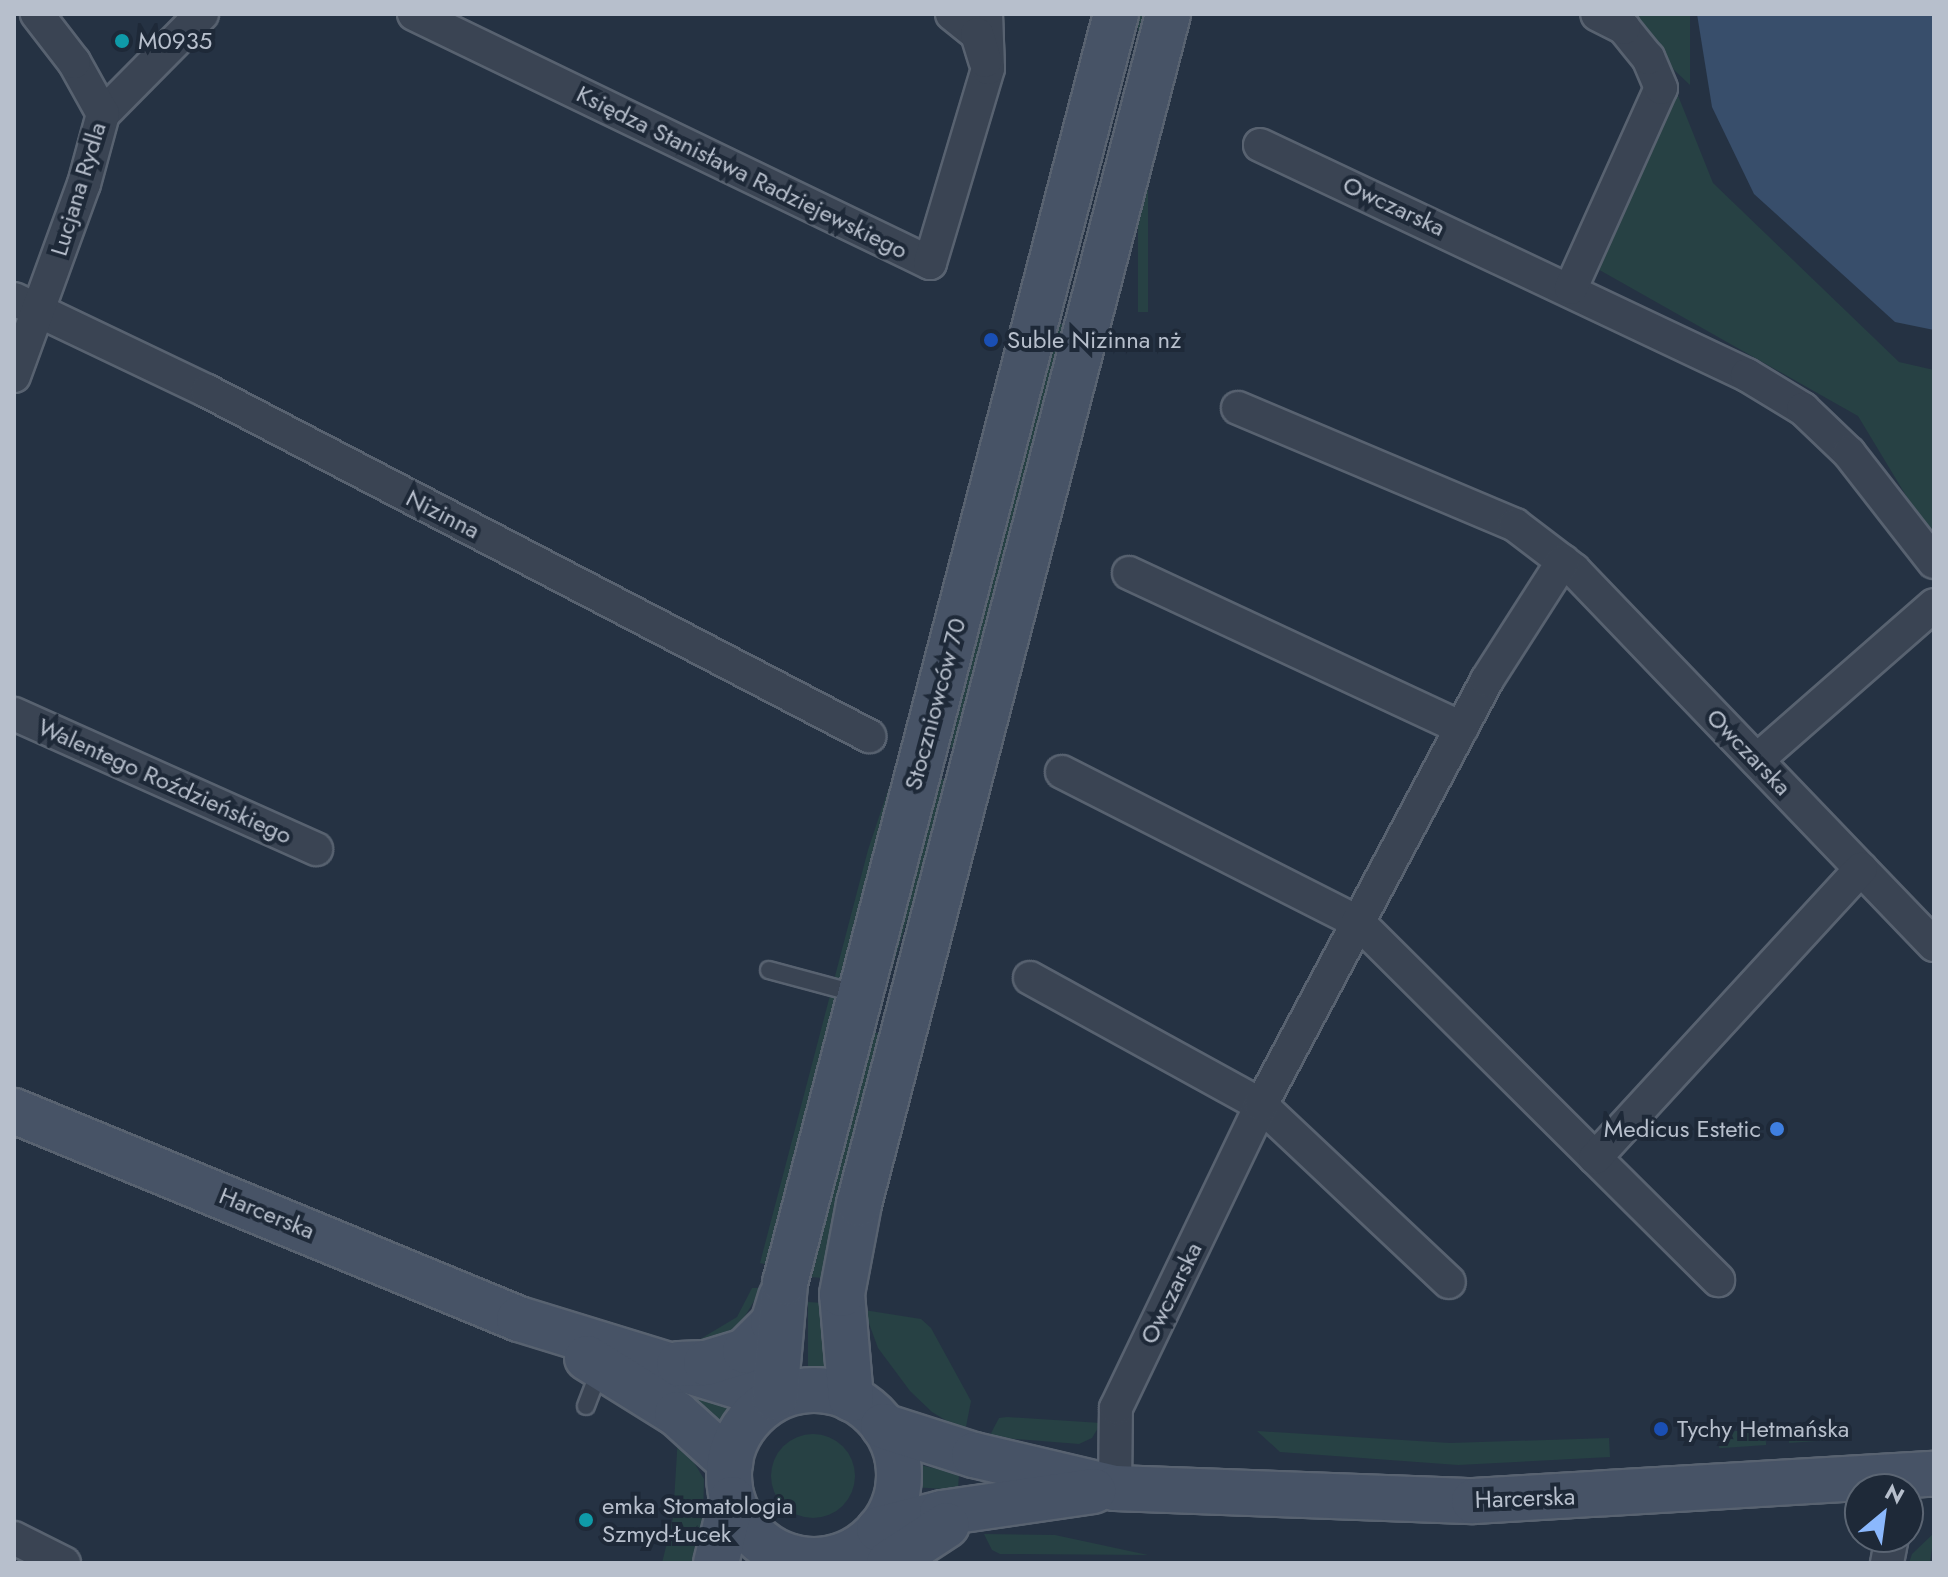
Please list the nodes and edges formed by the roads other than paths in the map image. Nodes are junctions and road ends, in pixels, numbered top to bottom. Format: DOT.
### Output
graph roads {
  1 [pos="37,14"];
  2 [pos="202,14"];
  3 [pos="414,14"];
  4 [pos="952,14"];
  5 [pos="986,14"];
  6 [pos="1116,14"];
  7 [pos="1168,14"];
  8 [pos="1597,14"];
  9 [pos="988,68"];
  10 [pos="103,114"];
  11 [pos="1260,145"];
  12 [pos="1571,288"];
  13 [pos="25,305"];
  14 [pos="14,376"];
  15 [pos="1238,408"];
  16 [pos="1563,561"];
  17 [pos="1934,562"];
  18 [pos="1129,573"];
  19 [pos="1934,605"];
  20 [pos="14,714"];
  21 [pos="1462,728"];
  22 [pos="869,736"];
  23 [pos="1757,760"];
  24 [pos="1062,772"];
  25 [pos="316,849"];
  26 [pos="1861,869"];
  27 [pos="1358,922"];
  28 [pos="1934,945"];
  29 [pos="769,970"];
  30 [pos="1030,978"];
  31 [pos="860,994"];
  32 [pos="1261,1105"];
  33 [pos="14,1111"];
  34 [pos="1595,1158"];
  35 [pos="1718,1280"];
  36 [pos="1449,1282"];
  37 [pos="785,1283"];
  38 [pos="519,1319"];
  39 [pos="668,1365"];
  40 [pos="602,1366"];
  41 [pos="775,1398"];
  42 [pos="851,1399"];
  43 [pos="586,1406"];
  44 [pos="883,1426"];
  45 [pos="731,1480"];
  46 [pos="1844,1483"];
  47 [pos="1115,1488"];
  48 [pos="14,1538"];
  49 [pos="884,1546"];
  50 [pos="816,1562"];
  51 [pos="64,1563"];
  52 [pos="716,1563"];
  1 -- 10 [label="street, Lucjana Rydla"];
  2 -- 10 [label="street"];
  3 -- 9 [label="street, Księdza Stanisława Radziejewskiego"];
  4 -- 9 [label="street"];
  5 -- 9 [label="street, Księdza Stanisława Radziejewskiego"];
  6 -- 31 [label="street, Stoczniowców 70"];
  7 -- 42 [label="street"];
  8 -- 12 [label="street"];
  10 -- 13 [label="street, Lucjana Rydla"];
  11 -- 12 [label="street, Owczarska"];
  12 -- 17 [label="street, Owczarska"];
  13 -- 14 [label="street, Lucjana Rydla"];
  13 -- 22 [label="street, Nizinna"];
  15 -- 16 [label="street, Owczarska"];
  16 -- 21 [label="street, Owczarska"];
  16 -- 23 [label="street, Owczarska"];
  18 -- 21 [label="street"];
  19 -- 23 [label="street"];
  20 -- 25 [label="street, Walentego Roździeńskiego"];
  21 -- 27 [label="street, Owczarska"];
  23 -- 26 [label="street, Owczarska"];
  24 -- 27 [label="street"];
  26 -- 28 [label="street, Owczarska"];
  26 -- 34 [label="street"];
  27 -- 32 [label="street, Owczarska"];
  27 -- 34 [label="street"];
  29 -- 31 [label="lane"];
  30 -- 32 [label="street"];
  31 -- 37 [label="street, Stoczniowców 70"];
  32 -- 36 [label="street"];
  32 -- 47 [label="street, Owczarska"];
  33 -- 38 [label="street, Harcerska"];
  34 -- 35 [label="street"];
  37 -- 39 [label="street"];
  37 -- 41 [label="street, Stoczniowców 70"];
  38 -- 39 [label="street, Harcerska"];
  38 -- 40 [label="street, Harcerska"];
  39 -- 41 [label="street, Harcerska"];
  40 -- 43 [label="lane"];
  40 -- 45 [label="street, Harcerska"];
  41 -- 42 [label="street"];
  41 -- 45 [label="street"];
  42 -- 44 [label="street"];
  44 -- 47 [label="street, Harcerska"];
  44 -- 49 [label="street"];
  45 -- 50 [label="street"];
  45 -- 52 [label="street"];
  46 -- 47 [label="street, Harcerska"];
  47 -- 49 [label="street, Harcerska"];
  48 -- 51 [label="street"];
  49 -- 50 [label="street"];
}
